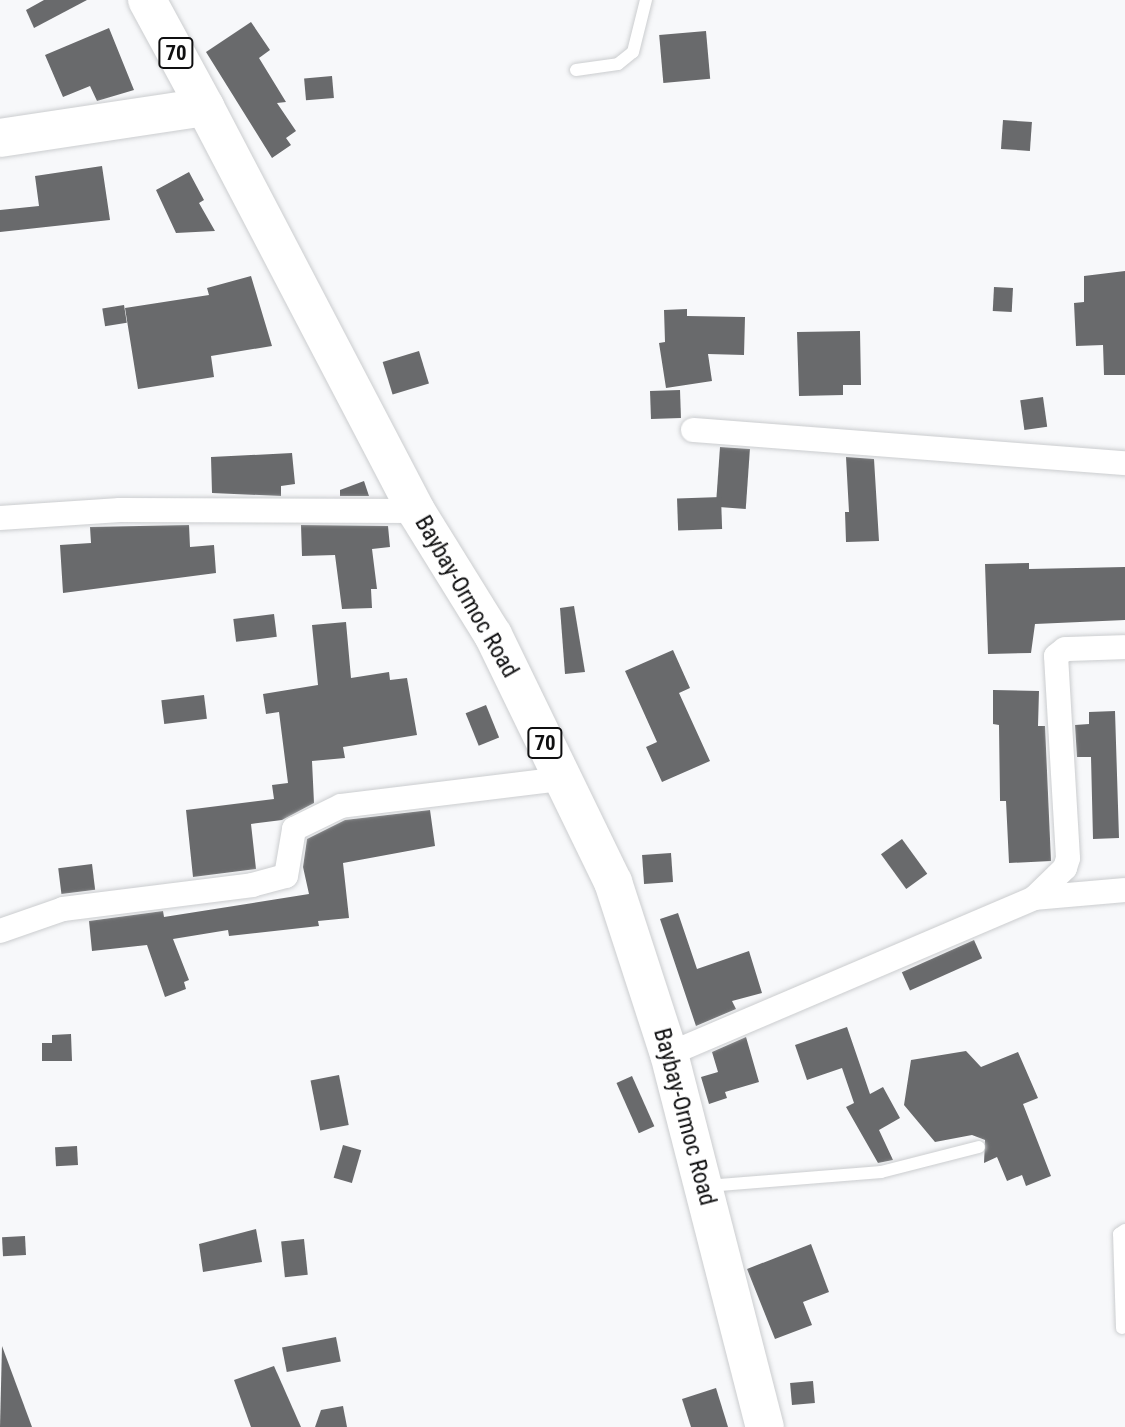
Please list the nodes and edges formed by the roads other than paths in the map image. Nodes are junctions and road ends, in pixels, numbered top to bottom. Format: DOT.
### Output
graph roads {
  1 [pos="147,0"];
  2 [pos="646,0"];
  3 [pos="576,70"];
  4 [pos="205,107"];
  5 [pos="0,138"];
  6 [pos="693,430"];
  7 [pos="1125,463"];
  8 [pos="416,511"];
  9 [pos="0,518"];
  10 [pos="1125,647"];
  11 [pos="562,779"];
  12 [pos="1125,890"];
  13 [pos="1034,898"];
  14 [pos="0,931"];
  15 [pos="669,1054"];
  16 [pos="979,1146"];
  17 [pos="704,1187"];
  18 [pos="1125,1230"];
  19 [pos="1122,1328"];
  20 [pos="765,1427"];
  1 -- 4 [label="main road, Baybay-Ormoc Road / 70"];
  2 -- 3 [label="lane"];
  4 -- 5 [label="main road"];
  4 -- 8 [label="main road, Baybay-Ormoc Road / 70"];
  6 -- 7 [label="street"];
  8 -- 9 [label="street"];
  8 -- 11 [label="main road, Baybay-Ormoc Road / 70"];
  10 -- 13 [label="street"];
  11 -- 14 [label="street"];
  11 -- 15 [label="main road, Baybay-Ormoc Road / 70"];
  12 -- 13 [label="street"];
  13 -- 15 [label="street"];
  15 -- 17 [label="main road, Baybay-Ormoc Road / 70"];
  16 -- 17 [label="lane"];
  17 -- 20 [label="main road, Baybay-Ormoc Road / 70"];
  18 -- 19 [label="lane"];
}
